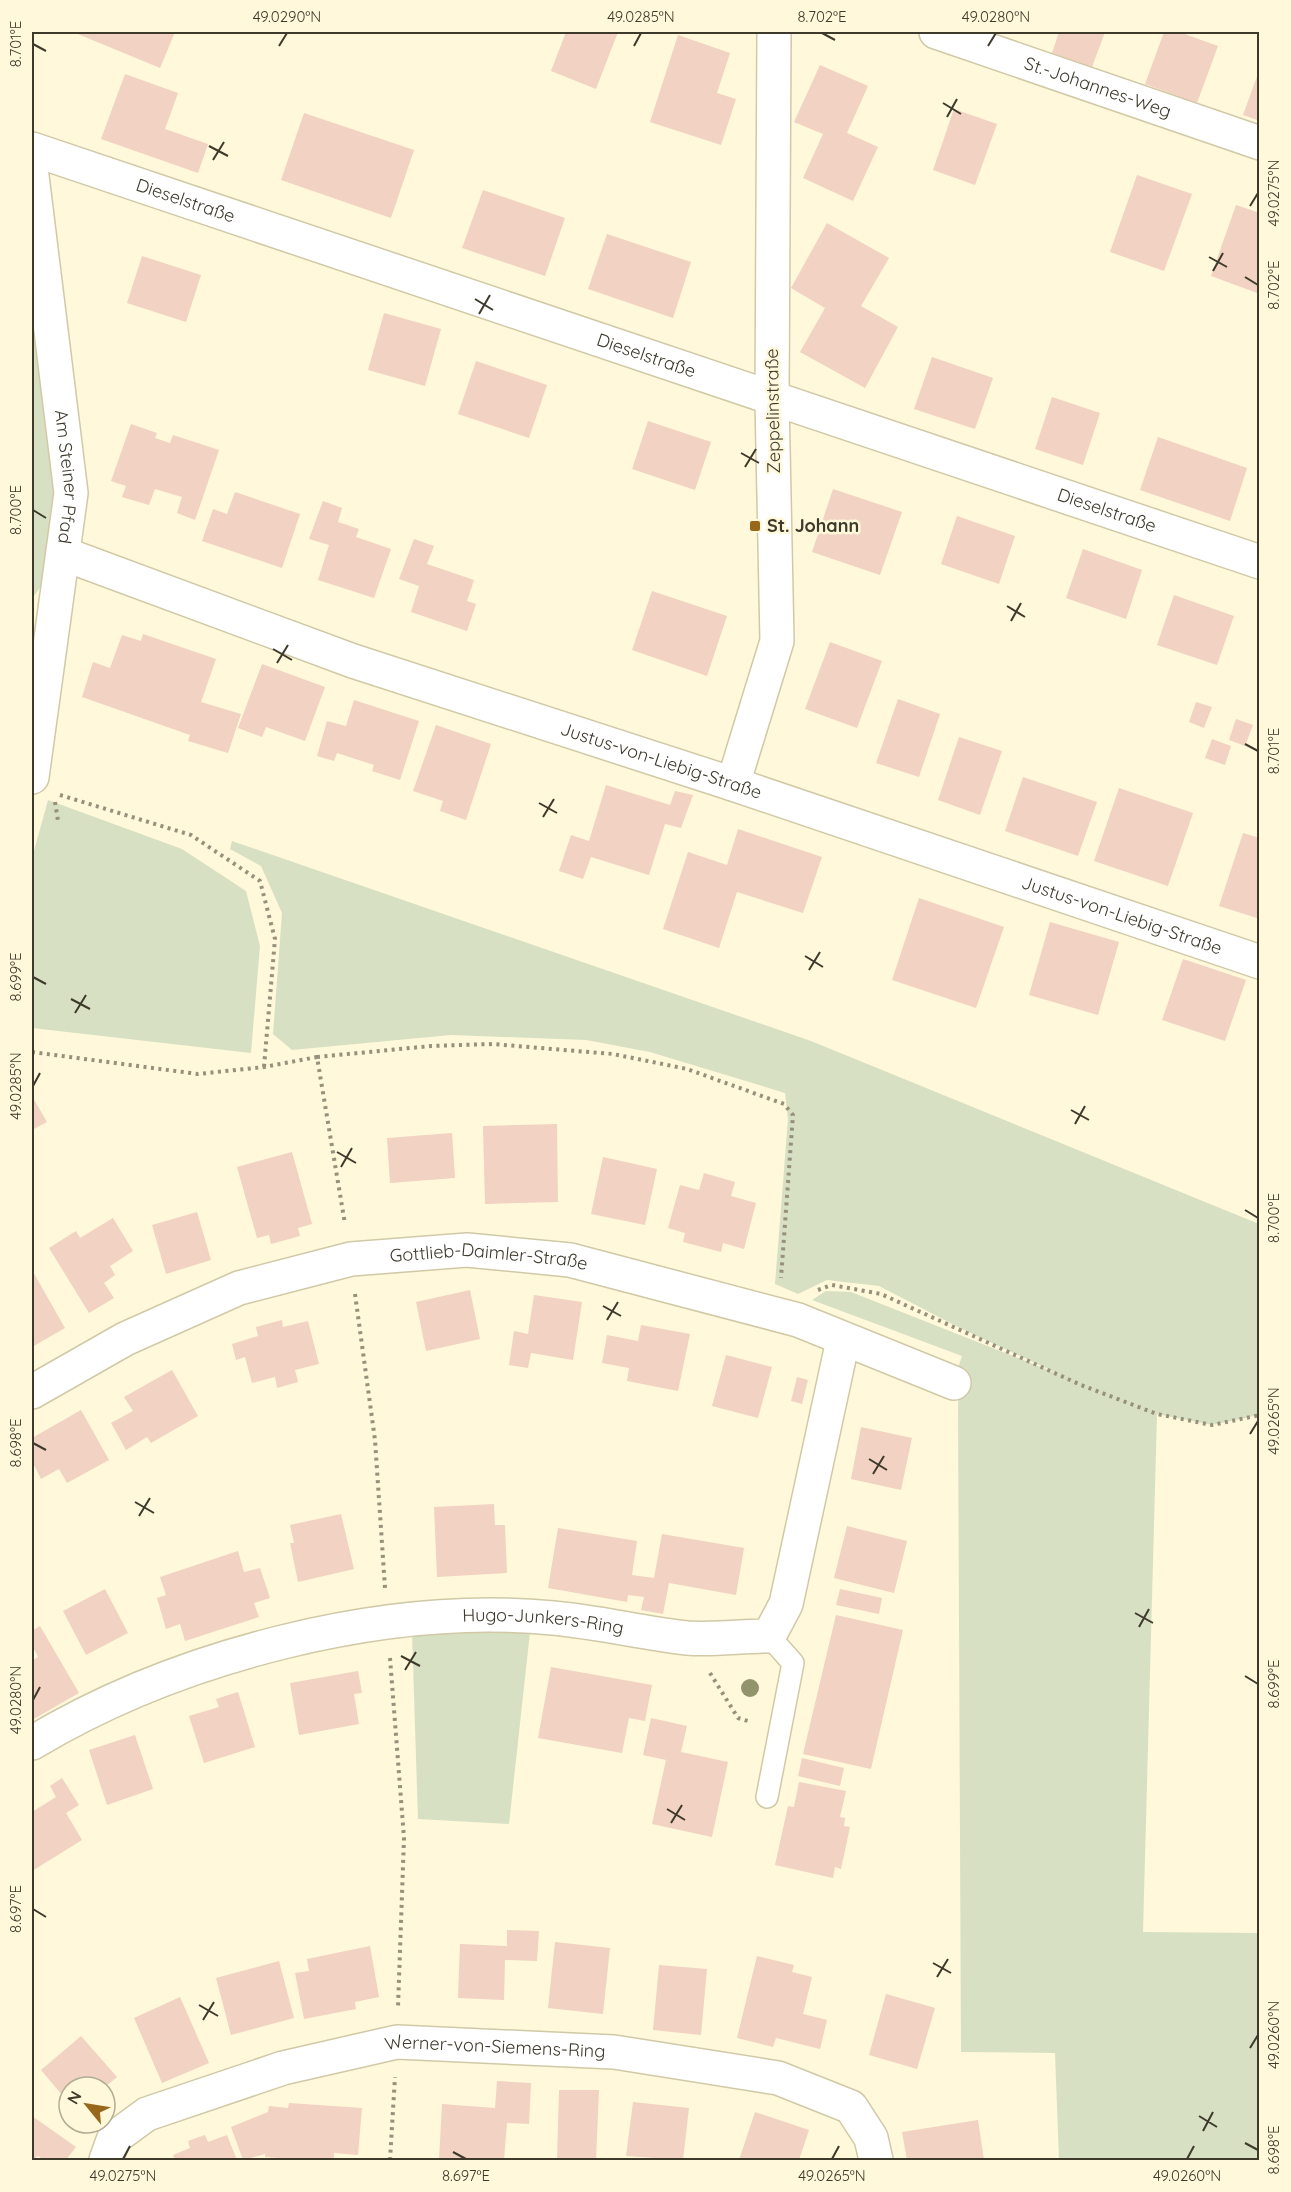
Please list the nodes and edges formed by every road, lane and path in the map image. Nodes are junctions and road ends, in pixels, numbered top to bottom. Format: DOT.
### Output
graph roads {
  1 [pos="774,32"];
  2 [pos="936,32"];
  3 [pos="1260,143"];
  4 [pos="32,149"];
  5 [pos="32,176"];
  6 [pos="772,400"];
  7 [pos="64,554"];
  8 [pos="1260,562"];
  9 [pos="733,784"];
  10 [pos="42,785"];
  11 [pos="1260,962"];
  12 [pos="32,1052"];
  13 [pos="317,1056"];
  14 [pos="264,1067"];
  15 [pos="351,1259"];
  16 [pos="788,1317"];
  17 [pos="843,1340"];
  18 [pos="954,1383"];
  19 [pos="32,1392"];
  20 [pos="1260,1415"];
  21 [pos="388,1623"];
  22 [pos="769,1636"];
  23 [pos="689,1638"];
  24 [pos="781,1730"];
  25 [pos="32,1743"];
  26 [pos="768,1797"];
  27 [pos="397,2042"];
  28 [pos="106,2160"];
  29 [pos="390,2160"];
  30 [pos="876,2160"];
  1 -- 6 [label="street, Zeppelinstraße"];
  2 -- 3 [label="street, St.-Johannes-Weg"];
  4 -- 6 [label="street, Dieselstraße"];
  5 -- 7 [label="street, Am Steiner Pfad"];
  6 -- 8 [label="street, Dieselstraße"];
  6 -- 9 [label="street, Zeppelinstraße"];
  7 -- 9 [label="street, Justus-von-Liebig-Straße"];
  7 -- 10 [label="street, Am Steiner Pfad"];
  9 -- 11 [label="street, Justus-von-Liebig-Straße"];
  10 -- 14 [label="path"];
  12 -- 14 [label="path"];
  13 -- 14 [label="path"];
  13 -- 15 [label="path"];
  13 -- 16 [label="path"];
  15 -- 16 [label="street, Gottlieb-Daimler-Straße"];
  15 -- 19 [label="street, Gottlieb-Daimler-Straße"];
  15 -- 21 [label="path"];
  16 -- 17 [label="street, Gottlieb-Daimler-Straße"];
  16 -- 20 [label="path"];
  17 -- 18 [label="street, Gottlieb-Daimler-Straße"];
  17 -- 22 [label="street"];
  21 -- 23 [label="street, Hugo-Junkers-Ring"];
  21 -- 25 [label="street, Hugo-Junkers-Ring"];
  21 -- 27 [label="path"];
  22 -- 23 [label="street, Hugo-Junkers-Ring"];
  22 -- 24 [label="lane"];
  23 -- 24 [label="path"];
  24 -- 26 [label="lane"];
  27 -- 28 [label="street, Werner-von-Siemens-Ring"];
  27 -- 29 [label="path"];
  27 -- 30 [label="street, Werner-von-Siemens-Ring"];
}
